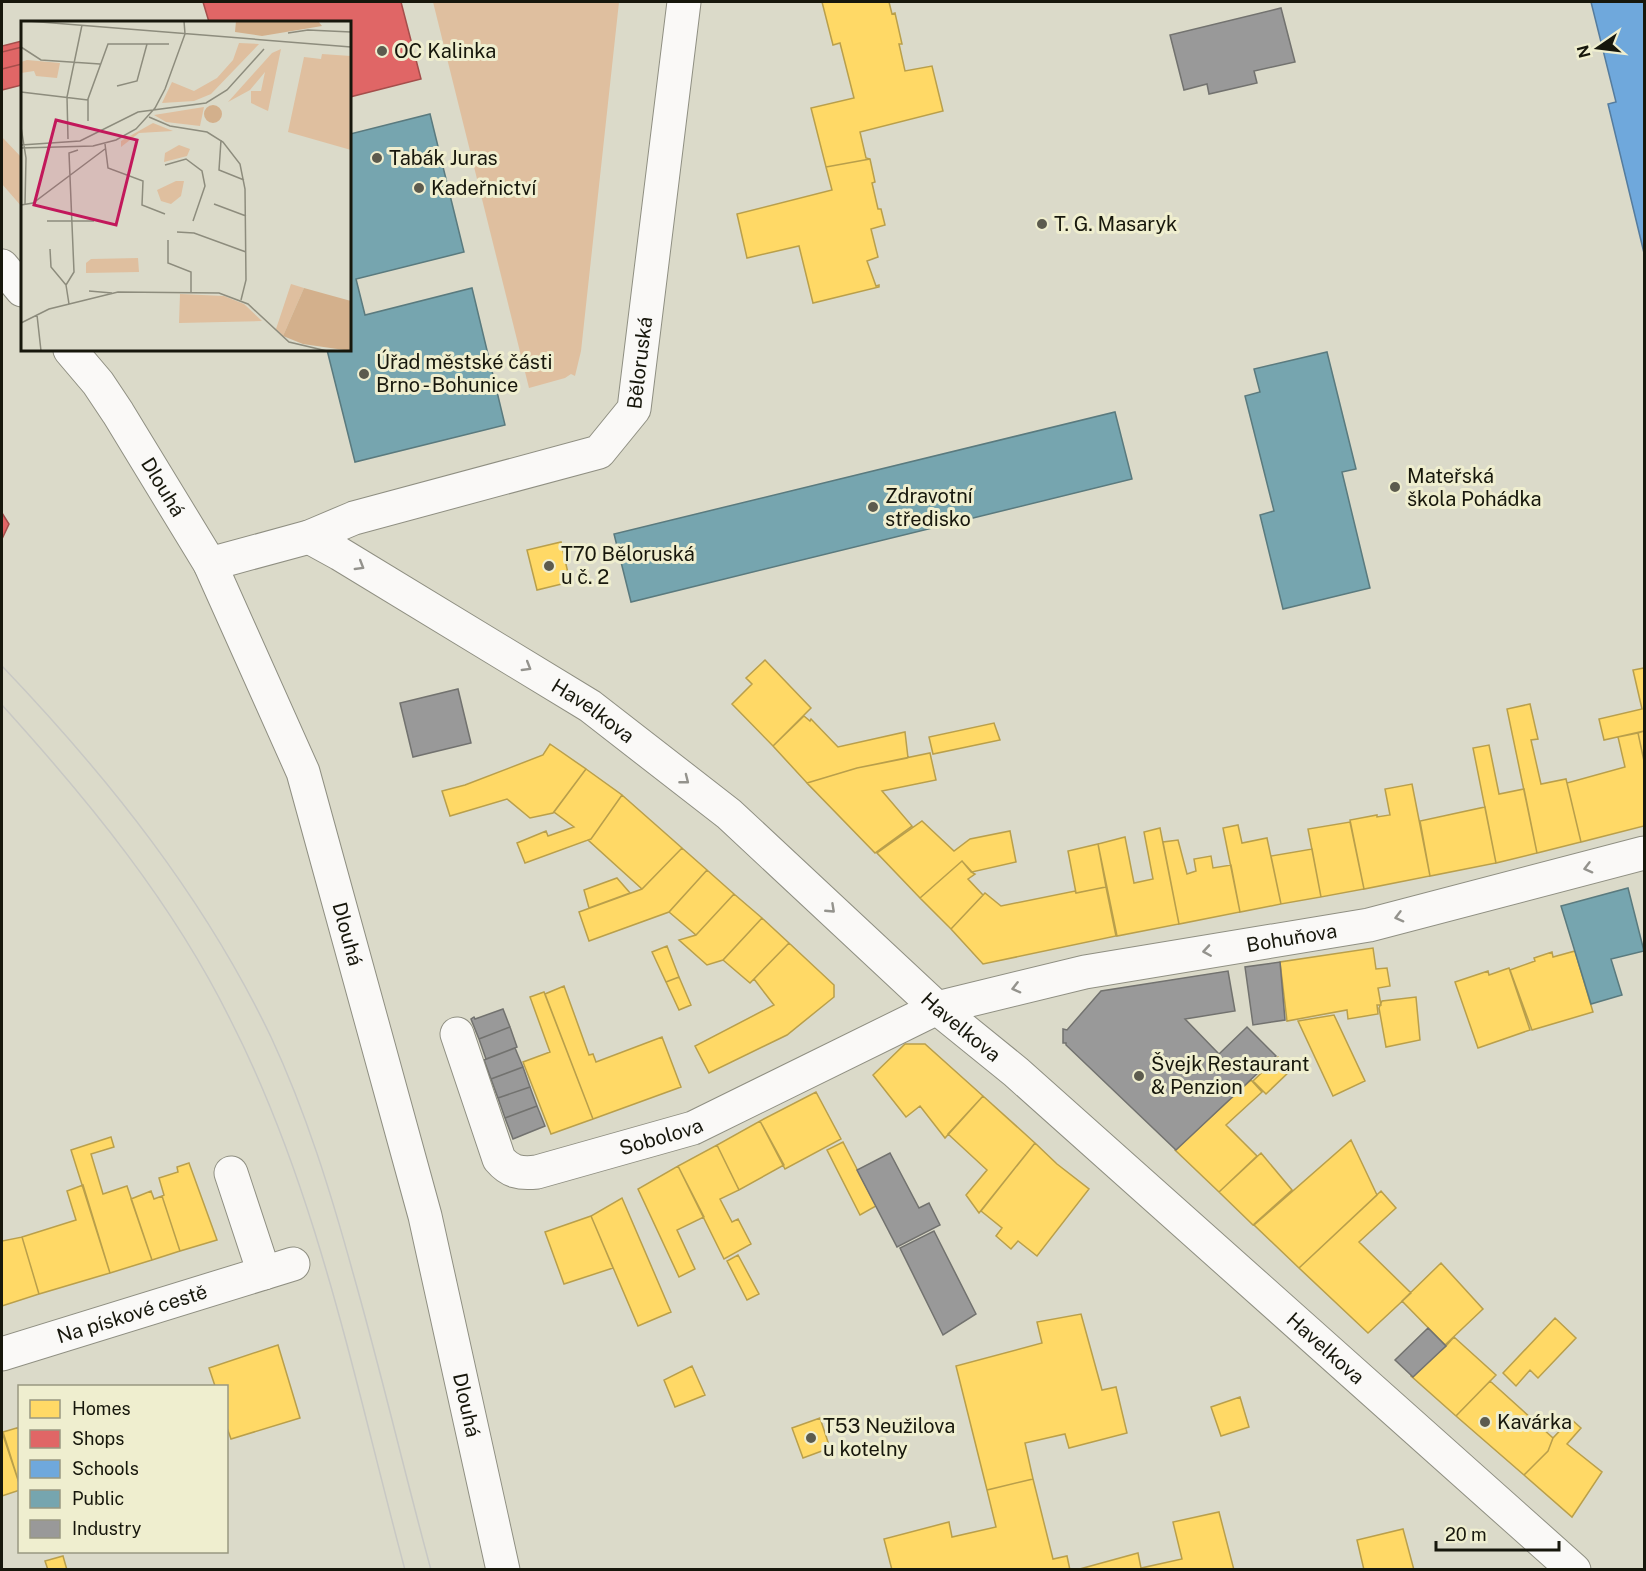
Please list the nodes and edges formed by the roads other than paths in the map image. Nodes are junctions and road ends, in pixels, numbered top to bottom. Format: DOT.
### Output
graph roads {
  1 [pos="684,2"];
  2 [pos="2,266"];
  3 [pos="21,289"];
  4 [pos="71,351"];
  5 [pos="309,537"];
  6 [pos="210,564"];
  7 [pos="1644,853"];
  8 [pos="937,1008"];
  9 [pos="457,1034"];
  10 [pos="231,1173"];
  11 [pos="2,1354"];
  12 [pos="503,1569"];
  13 [pos="1574,1569"];
  1 -- 5 [label="street, Běloruská"];
  2 -- 3 [label="street"];
  4 -- 6 [label="street, Dlouhá"];
  5 -- 6 [label="street, Běloruská"];
  5 -- 8 [label="street, Havelkova, one-way"];
  6 -- 12 [label="street, Dlouhá"];
  7 -- 8 [label="street, Bohuňova, one-way"];
  8 -- 9 [label="street, Sobolova"];
  8 -- 13 [label="street, Havelkova"];
  10 -- 11 [label="street, Na pískové cestě"];
}
